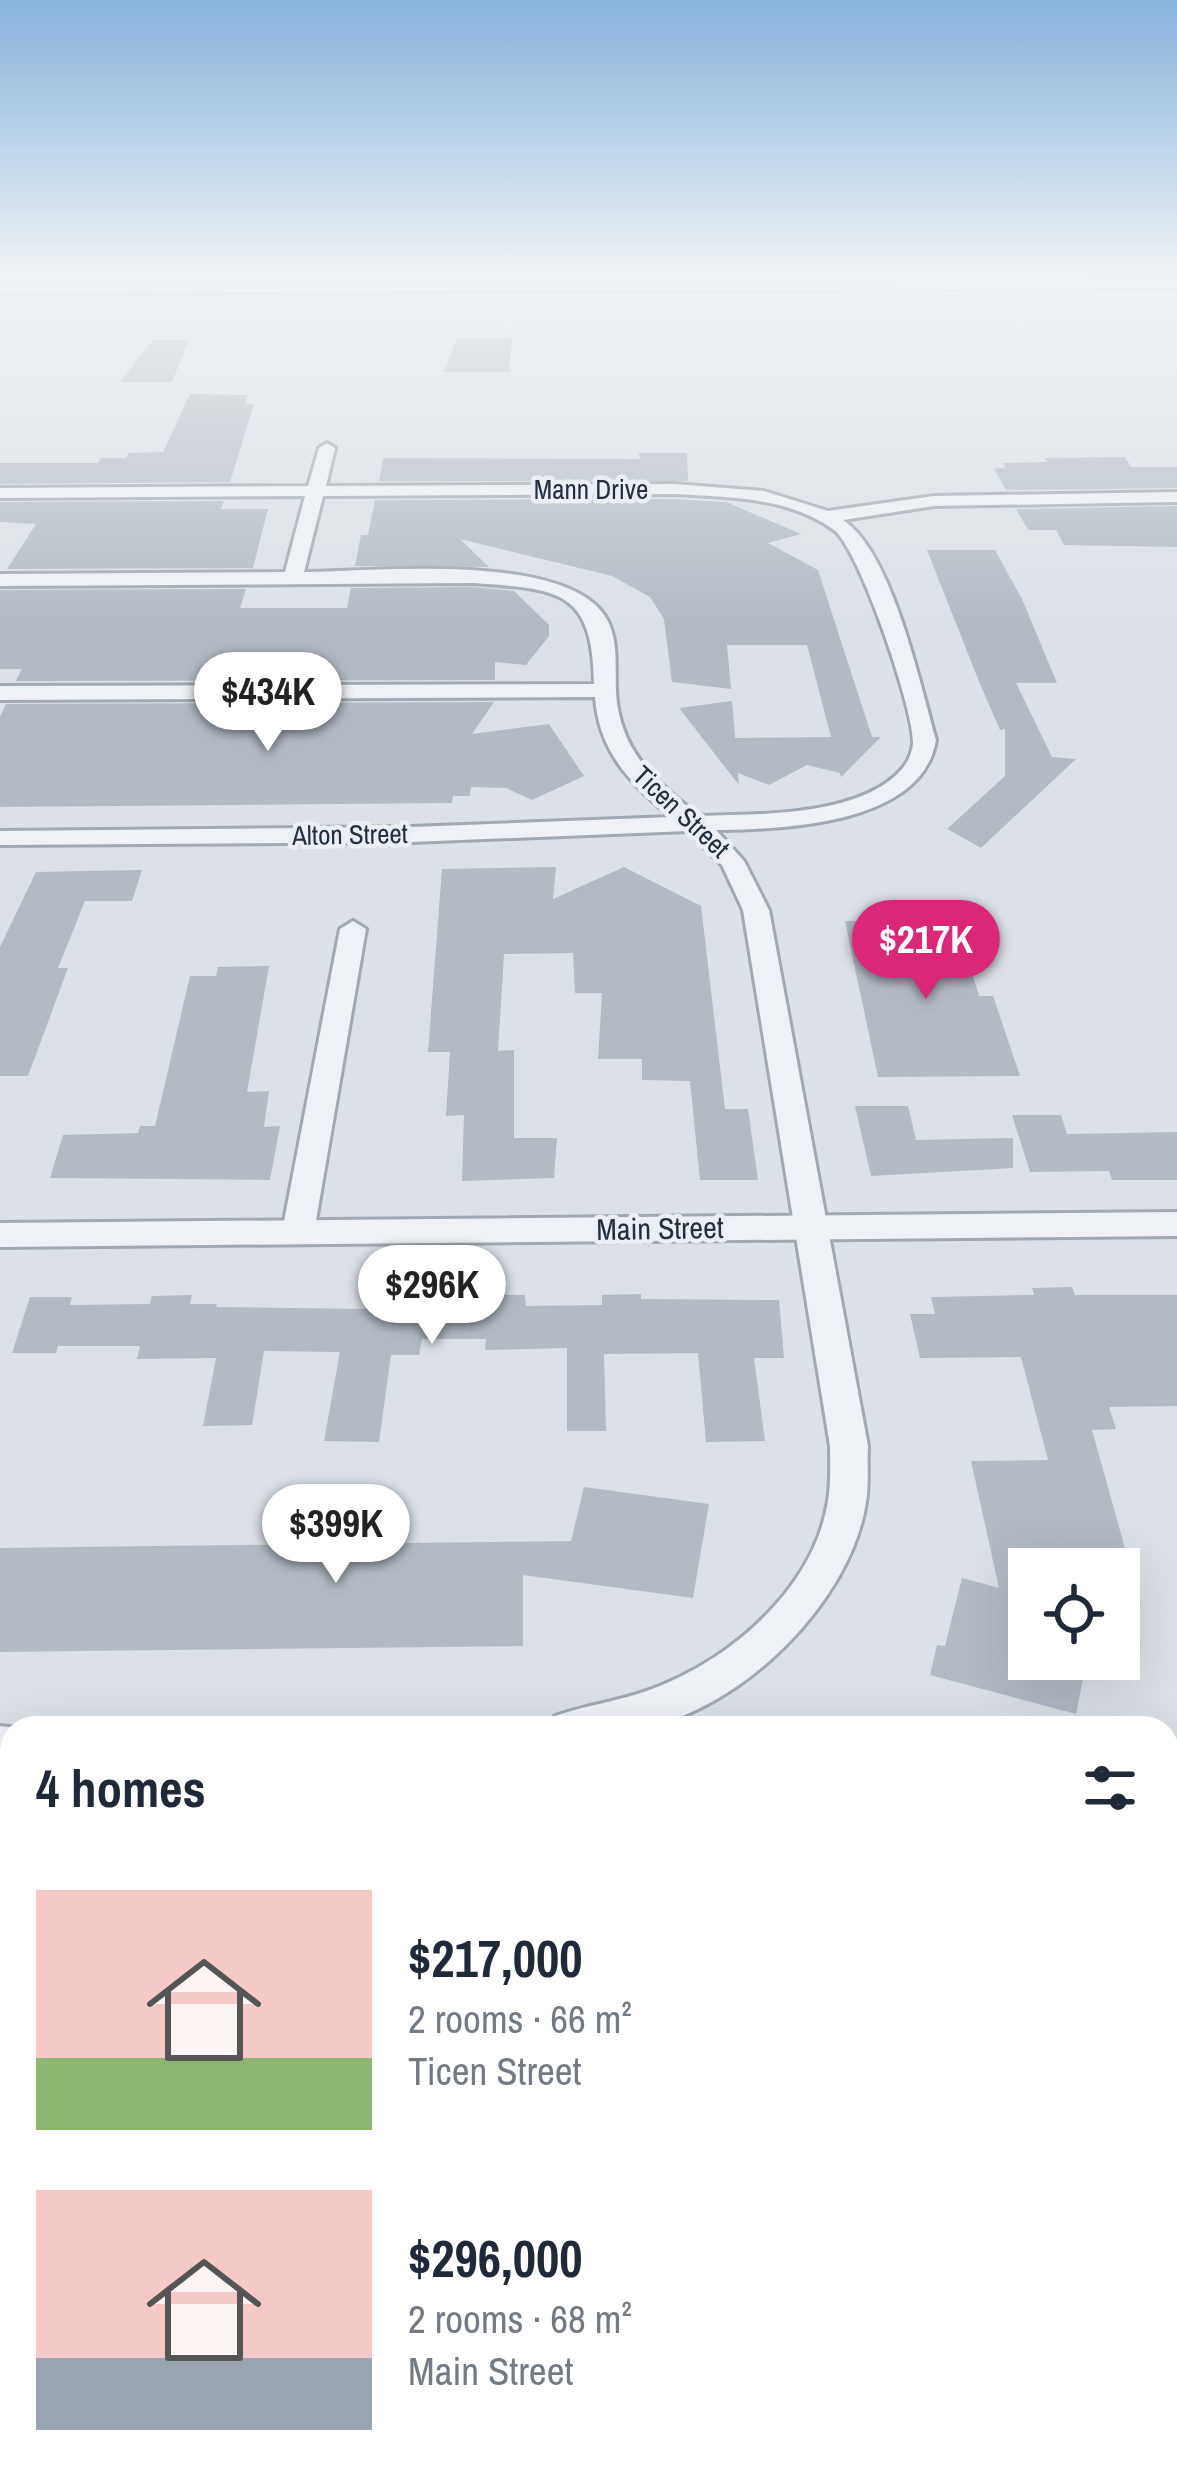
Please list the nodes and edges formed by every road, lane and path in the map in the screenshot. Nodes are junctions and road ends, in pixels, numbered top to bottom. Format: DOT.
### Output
graph roads {
  1 [pos="327,448"];
  2 [pos="315,491"];
  3 [pos="0,493"];
  4 [pos="1177,497"];
  5 [pos="824,517"];
  6 [pos="293,578"];
  7 [pos="0,580"];
  8 [pos="604,690"];
  9 [pos="0,694"];
  10 [pos="699,823"];
  11 [pos="0,838"];
  12 [pos="353,928"];
  13 [pos="1177,1224"];
  14 [pos="812,1228"];
  15 [pos="298,1232"];
  16 [pos="0,1234"];
  17 [pos="624,1716"];
  1 -- 2 [label="street"];
  2 -- 3 [label="street, Mann Drive"];
  2 -- 5 [label="street, Mann Drive"];
  2 -- 6 [label="street"];
  4 -- 5 [label="street, Mann Drive"];
  5 -- 10 [label="street, Alton Street"];
  6 -- 7 [label="street"];
  6 -- 8 [label="street, Ticen Street"];
  8 -- 9 [label="street"];
  8 -- 10 [label="street, Ticen Street"];
  10 -- 11 [label="street, Alton Street"];
  10 -- 14 [label="street, Ticen Street"];
  12 -- 15 [label="street"];
  13 -- 14 [label="street, Main Street"];
  14 -- 15 [label="street, Main Street"];
  14 -- 17 [label="street, Ticen Street"];
  15 -- 16 [label="street, Main Street"];
}
